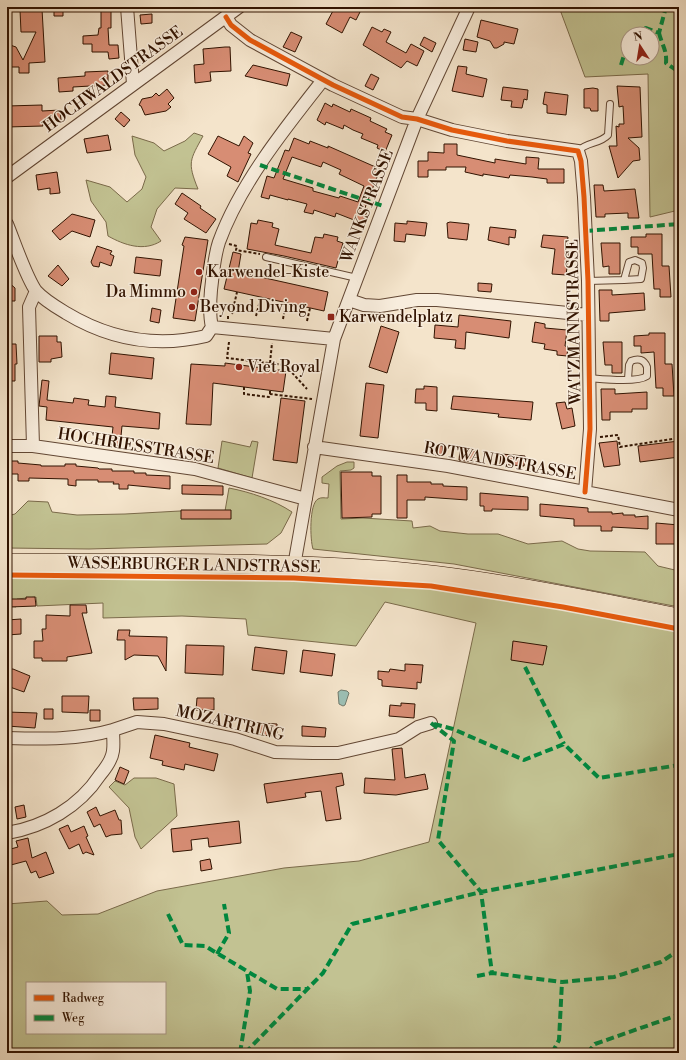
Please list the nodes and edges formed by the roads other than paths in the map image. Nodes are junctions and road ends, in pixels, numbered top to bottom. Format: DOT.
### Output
graph roads {
  1 [pos="127,7"];
  2 [pos="239,7"];
  3 [pos="470,7"];
  4 [pos="226,17"];
  5 [pos="323,80"];
  6 [pos="133,84"];
  7 [pos="610,104"];
  8 [pos="417,119"];
  9 [pos="578,151"];
  10 [pos="7,177"];
  11 [pos="7,224"];
  12 [pos="266,257"];
  13 [pos="357,278"];
  14 [pos="624,280"];
  15 [pos="588,281"];
  16 [pos="36,291"];
  17 [pos="349,300"];
  18 [pos="588,315"];
  19 [pos="212,326"];
  20 [pos="334,339"];
  21 [pos="589,378"];
  22 [pos="628,379"];
  23 [pos="7,446"];
  24 [pos="33,446"];
  25 [pos="314,447"];
  26 [pos="586,492"];
  27 [pos="306,499"];
  28 [pos="679,510"];
  29 [pos="7,563"];
  30 [pos="294,566"];
  31 [pos="679,618"];
  32 [pos="431,723"];
  33 [pos="113,730"];
  34 [pos="7,738"];
  35 [pos="7,833"];
  1 -- 6 [label="street"];
  2 -- 4 [label="street, HOCHWALDSTRASSE"];
  3 -- 8 [label="street, WANKSTRASSE"];
  4 -- 5 [label="street"];
  4 -- 6 [label="street, HOCHWALDSTRASSE"];
  5 -- 8 [label="street"];
  5 -- 19 [label="street"];
  6 -- 10 [label="street, HOCHWALDSTRASSE"];
  7 -- 9 [label="lane"];
  8 -- 9 [label="street"];
  8 -- 13 [label="street, WANKSTRASSE"];
  9 -- 15 [label="street, WATZMANNSTRASSE"];
  11 -- 16 [label="street"];
  12 -- 13 [label="lane"];
  13 -- 17 [label="street, WANKSTRASSE"];
  14 -- 15 [label="lane, WATZMANNSTRASSE"];
  15 -- 18 [label="street, WATZMANNSTRASSE"];
  16 -- 19 [label="street"];
  16 -- 24 [label="street"];
  17 -- 18 [label="street"];
  17 -- 20 [label="street, WANKSTRASSE"];
  18 -- 21 [label="street, WATZMANNSTRASSE"];
  19 -- 20 [label="street"];
  20 -- 25 [label="street, WANKSTRASSE"];
  21 -- 22 [label="lane"];
  21 -- 26 [label="street, WATZMANNSTRASSE"];
  23 -- 24 [label="street, HOCHRIESSTRASSE"];
  24 -- 27 [label="street, HOCHRIESSTRASSE"];
  25 -- 26 [label="street, ROTWANDSTRASSE"];
  25 -- 27 [label="street, WANKSTRASSE"];
  26 -- 28 [label="street, ROTWANDSTRASSE"];
  27 -- 30 [label="street, WANKSTRASSE"];
  29 -- 30 [label="main road, WASSERBURGER LANDSTRASSE"];
  30 -- 31 [label="main road, WASSERBURGER LANDSTRASSE"];
  32 -- 33 [label="street, MOZARTRING"];
  33 -- 34 [label="street, MOZARTRING"];
  33 -- 35 [label="street"];
}
